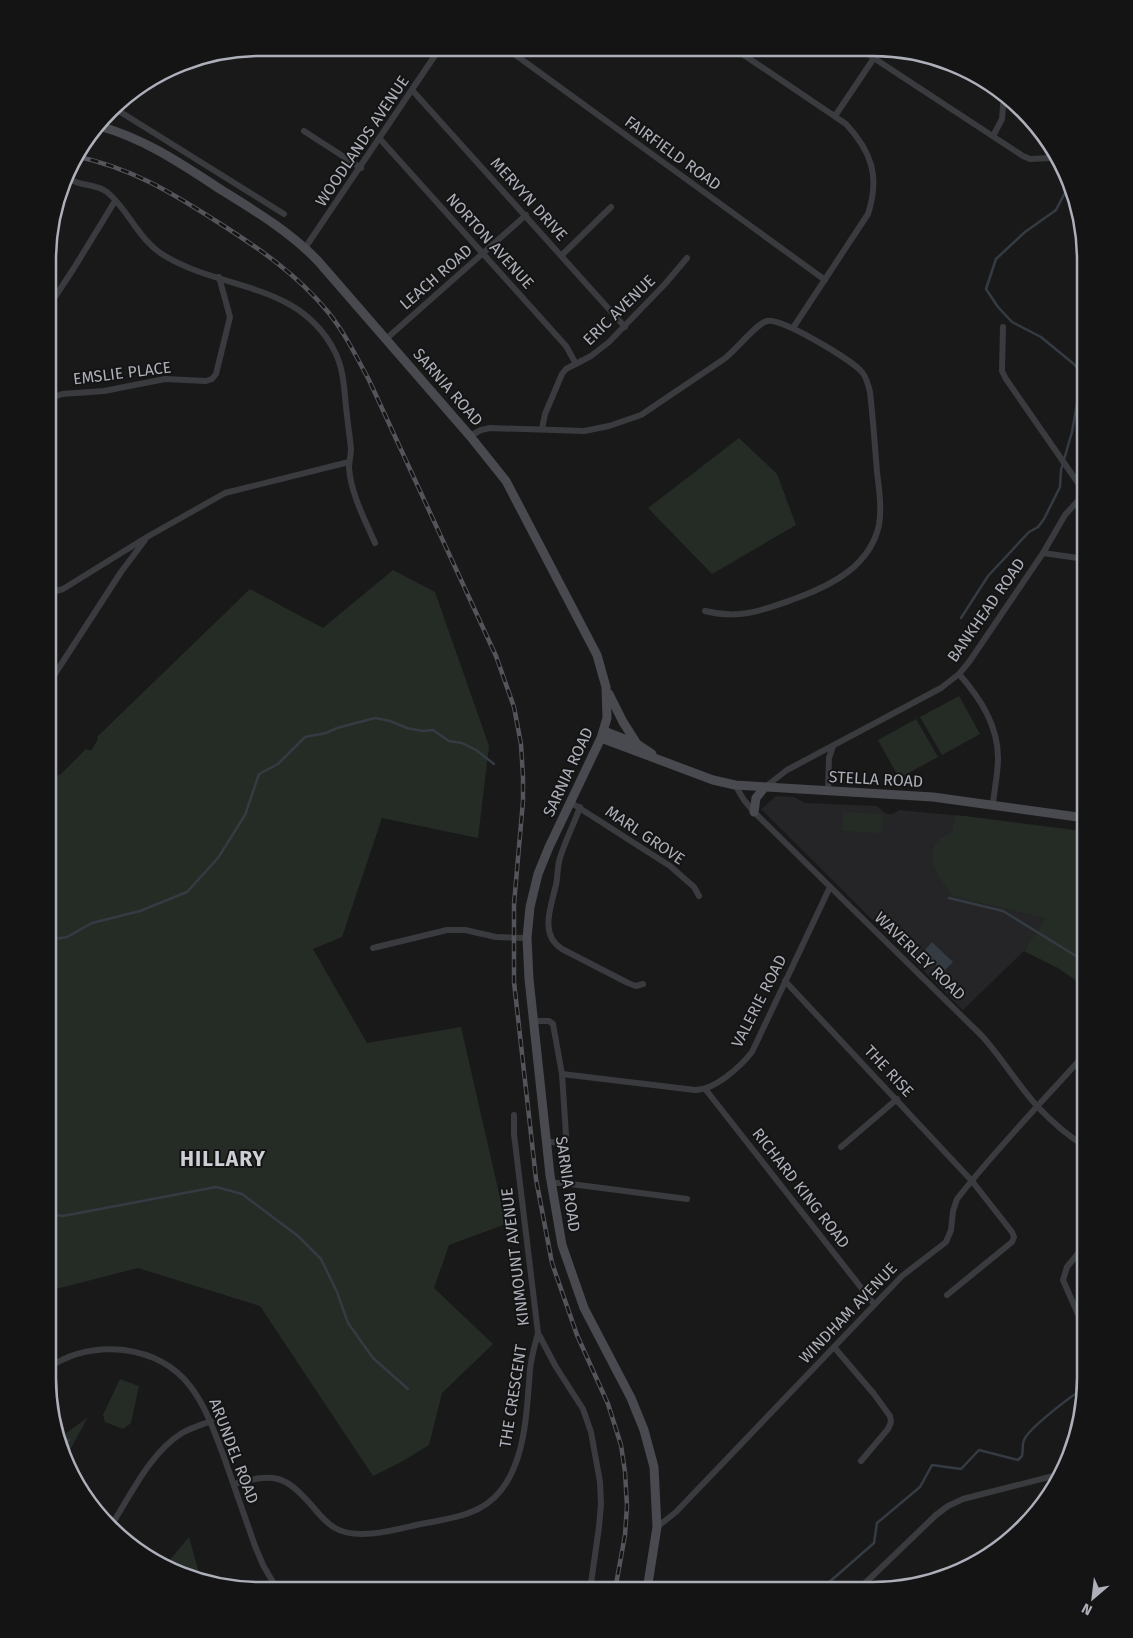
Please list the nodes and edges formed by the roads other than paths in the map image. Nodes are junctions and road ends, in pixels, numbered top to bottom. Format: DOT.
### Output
graph roads {
  1 [pos="435,56"];
  2 [pos="517,56"];
  3 [pos="745,56"];
  4 [pos="871,56"];
  5 [pos="874,58"];
  6 [pos="412,90"];
  7 [pos="1003,104"];
  8 [pos="120,112"];
  9 [pos="835,116"];
  10 [pos="105,128"];
  11 [pos="304,131"];
  12 [pos="993,136"];
  13 [pos="380,140"];
  14 [pos="1049,158"];
  15 [pos="360,168"];
  16 [pos="73,181"];
  17 [pos="243,188"];
  18 [pos="237,200"];
  19 [pos="115,201"];
  20 [pos="611,208"];
  21 [pos="284,214"];
  22 [pos="526,215"];
  23 [pos="306,248"];
  24 [pos="483,254"];
  25 [pos="562,255"];
  26 [pos="687,258"];
  27 [pos="218,277"];
  28 [pos="825,280"];
  29 [pos="56,295"];
  30 [pos="625,327"];
  31 [pos="1004,327"];
  32 [pos="793,328"];
  33 [pos="386,339"];
  34 [pos="576,364"];
  35 [pos="56,396"];
  36 [pos="542,429"];
  37 [pos="470,436"];
  38 [pos="349,462"];
  39 [pos="1077,482"];
  40 [pos="1077,502"];
  41 [pos="147,537"];
  42 [pos="375,543"];
  43 [pos="1043,553"];
  44 [pos="1077,558"];
  45 [pos="56,591"];
  46 [pos="705,611"];
  47 [pos="56,671"];
  48 [pos="959,674"];
  49 [pos="606,687"];
  50 [pos="602,734"];
  51 [pos="637,744"];
  52 [pos="833,746"];
  53 [pos="668,763"];
  54 [pos="735,785"];
  55 [pos="764,788"];
  56 [pos="828,791"];
  57 [pos="570,802"];
  58 [pos="992,805"];
  59 [pos="580,808"];
  60 [pos="754,812"];
  61 [pos="1077,817"];
  62 [pos="830,887"];
  63 [pos="699,896"];
  64 [pos="527,938"];
  65 [pos="373,948"];
  66 [pos="785,981"];
  67 [pos="642,984"];
  68 [pos="533,1020"];
  69 [pos="1077,1063"];
  70 [pos="562,1074"];
  71 [pos="706,1090"];
  72 [pos="897,1100"];
  73 [pos="1037,1106"];
  74 [pos="514,1115"];
  75 [pos="1077,1141"];
  76 [pos="546,1142"];
  77 [pos="841,1147"];
  78 [pos="972,1181"];
  79 [pos="551,1183"];
  80 [pos="687,1199"];
  81 [pos="1077,1254"];
  82 [pos="947,1295"];
  83 [pos="874,1304"];
  84 [pos="1077,1313"];
  85 [pos="538,1333"];
  86 [pos="834,1347"];
  87 [pos="56,1363"];
  88 [pos="211,1421"];
  89 [pos="861,1461"];
  90 [pos="1051,1477"];
  91 [pos="234,1484"];
  92 [pos="114,1520"];
  93 [pos="657,1526"];
  94 [pos="273,1582"];
  95 [pos="591,1582"];
  96 [pos="648,1582"];
  97 [pos="866,1582"];
  1 -- 6 [label="street, WOODLANDS AVENUE"];
  2 -- 28 [label="street, FAIRFIELD ROAD"];
  3 -- 9 [label="street"];
  4 -- 5 [label="street"];
  5 -- 9 [label="street"];
  5 -- 12 [label="street"];
  6 -- 13 [label="street, WOODLANDS AVENUE"];
  6 -- 22 [label="street, MERVYN DRIVE"];
  7 -- 12 [label="street"];
  8 -- 17 [label="street"];
  9 -- 28 [label="street"];
  10 -- 18 [label="main road, SARNIA ROAD"];
  11 -- 15 [label="street"];
  12 -- 14 [label="street"];
  13 -- 15 [label="street, WOODLANDS AVENUE"];
  13 -- 24 [label="street, NORTON AVENUE"];
  15 -- 23 [label="street, WOODLANDS AVENUE"];
  16 -- 19 [label="street"];
  17 -- 18 [label="street"];
  17 -- 21 [label="street"];
  18 -- 23 [label="main road, SARNIA ROAD"];
  19 -- 27 [label="street"];
  19 -- 29 [label="street"];
  20 -- 25 [label="street"];
  22 -- 24 [label="street, LEACH ROAD"];
  22 -- 25 [label="street, MERVYN DRIVE"];
  23 -- 33 [label="main road, SARNIA ROAD"];
  24 -- 33 [label="street, LEACH ROAD"];
  24 -- 34 [label="street, NORTON AVENUE"];
  25 -- 30 [label="street, MERVYN DRIVE"];
  26 -- 30 [label="street, ERIC AVENUE"];
  27 -- 35 [label="street, EMSLIE PLACE"];
  27 -- 38 [label="street"];
  28 -- 32 [label="street"];
  30 -- 34 [label="street, ERIC AVENUE"];
  31 -- 39 [label="street"];
  32 -- 36 [label="street"];
  32 -- 46 [label="street"];
  33 -- 37 [label="main road, SARNIA ROAD"];
  34 -- 36 [label="street, ERIC AVENUE"];
  36 -- 37 [label="street"];
  37 -- 49 [label="main road, SARNIA ROAD"];
  38 -- 41 [label="street"];
  38 -- 42 [label="street"];
  40 -- 43 [label="street, BANKHEAD ROAD"];
  41 -- 45 [label="street"];
  41 -- 47 [label="street"];
  43 -- 44 [label="street"];
  43 -- 48 [label="street, BANKHEAD ROAD"];
  48 -- 52 [label="street, BANKHEAD ROAD"];
  48 -- 58 [label="street"];
  49 -- 50 [label="main road, SARNIA ROAD"];
  49 -- 51 [label="main road"];
  50 -- 51 [label="main road, STELLA ROAD"];
  50 -- 53 [label="main road, STELLA ROAD"];
  50 -- 57 [label="main road, SARNIA ROAD"];
  51 -- 53 [label="main road, STELLA ROAD"];
  52 -- 55 [label="street, BANKHEAD ROAD"];
  52 -- 56 [label="street"];
  53 -- 54 [label="main road, STELLA ROAD"];
  54 -- 55 [label="main road, STELLA ROAD"];
  54 -- 60 [label="street, WAVERLEY ROAD"];
  55 -- 56 [label="main road, STELLA ROAD"];
  55 -- 60 [label="main road"];
  56 -- 58 [label="main road, STELLA ROAD"];
  57 -- 59 [label="street, MARL GROVE"];
  57 -- 64 [label="main road, SARNIA ROAD"];
  58 -- 61 [label="main road, STELLA ROAD"];
  59 -- 63 [label="street, MARL GROVE"];
  59 -- 67 [label="street"];
  60 -- 62 [label="street, WAVERLEY ROAD"];
  62 -- 66 [label="street, VALERIE ROAD"];
  62 -- 73 [label="street, WAVERLEY ROAD"];
  64 -- 65 [label="street"];
  64 -- 68 [label="main road, SARNIA ROAD"];
  66 -- 71 [label="street, VALERIE ROAD"];
  66 -- 72 [label="street, THE RISE"];
  68 -- 70 [label="street"];
  68 -- 76 [label="main road, SARNIA ROAD"];
  69 -- 73 [label="street, WINDHAM AVENUE"];
  70 -- 71 [label="street"];
  70 -- 76 [label="street"];
  71 -- 83 [label="street, RICHARD KING ROAD"];
  72 -- 77 [label="street"];
  72 -- 78 [label="street, THE RISE"];
  73 -- 75 [label="street, WAVERLEY ROAD"];
  73 -- 78 [label="street, WINDHAM AVENUE"];
  74 -- 85 [label="street, KINMOUNT AVENUE"];
  76 -- 79 [label="main road, SARNIA ROAD"];
  78 -- 82 [label="street, THE RISE"];
  78 -- 83 [label="street, WINDHAM AVENUE"];
  79 -- 80 [label="street"];
  79 -- 93 [label="main road, SARNIA ROAD"];
  81 -- 84 [label="street"];
  83 -- 86 [label="street, WINDHAM AVENUE"];
  85 -- 91 [label="street, THE CRESCENT"];
  85 -- 95 [label="street, KINMOUNT AVENUE"];
  86 -- 89 [label="street"];
  86 -- 93 [label="street, WINDHAM AVENUE"];
  87 -- 88 [label="street, ARUNDEL ROAD"];
  88 -- 91 [label="street, ARUNDEL ROAD"];
  88 -- 92 [label="street"];
  90 -- 97 [label="street"];
  91 -- 94 [label="street, ARUNDEL ROAD"];
  93 -- 96 [label="main road, SARNIA ROAD"];
}
